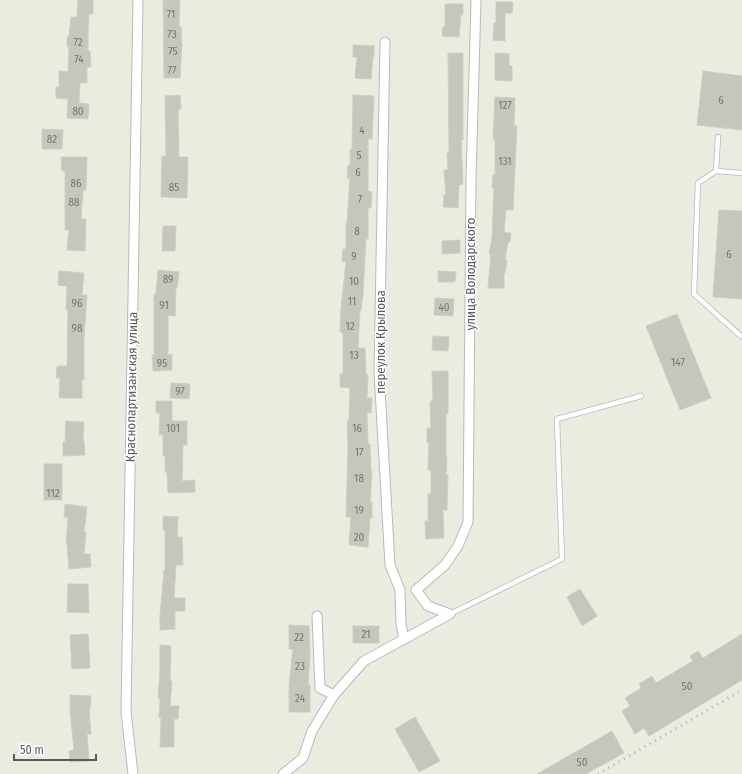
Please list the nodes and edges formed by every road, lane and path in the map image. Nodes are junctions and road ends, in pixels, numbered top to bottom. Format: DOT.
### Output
graph roads {
  1 [pos="138,0"];
  2 [pos="476,0"];
  3 [pos="385,42"];
  4 [pos="718,137"];
  5 [pos="716,172"];
  6 [pos="742,173"];
  7 [pos="741,336"];
  8 [pos="641,396"];
  9 [pos="400,590"];
  10 [pos="416,590"];
  11 [pos="450,614"];
  12 [pos="317,616"];
  13 [pos="404,639"];
  14 [pos="334,695"];
  15 [pos="133,774"];
  16 [pos="283,774"];
  1 -- 15 [label="street, Краснопартизанская улица"];
  2 -- 10 [label="street, улица Володарского"];
  3 -- 9 [label="street, переулок Крылова"];
  4 -- 5 [label="lane"];
  5 -- 6 [label="lane"];
  5 -- 7 [label="lane"];
  8 -- 11 [label="lane"];
  9 -- 10 [label="street"];
  9 -- 13 [label="street, переулок Крылова"];
  10 -- 11 [label="street"];
  11 -- 13 [label="street"];
  12 -- 14 [label="street"];
  13 -- 14 [label="street"];
  14 -- 16 [label="street"];
}
